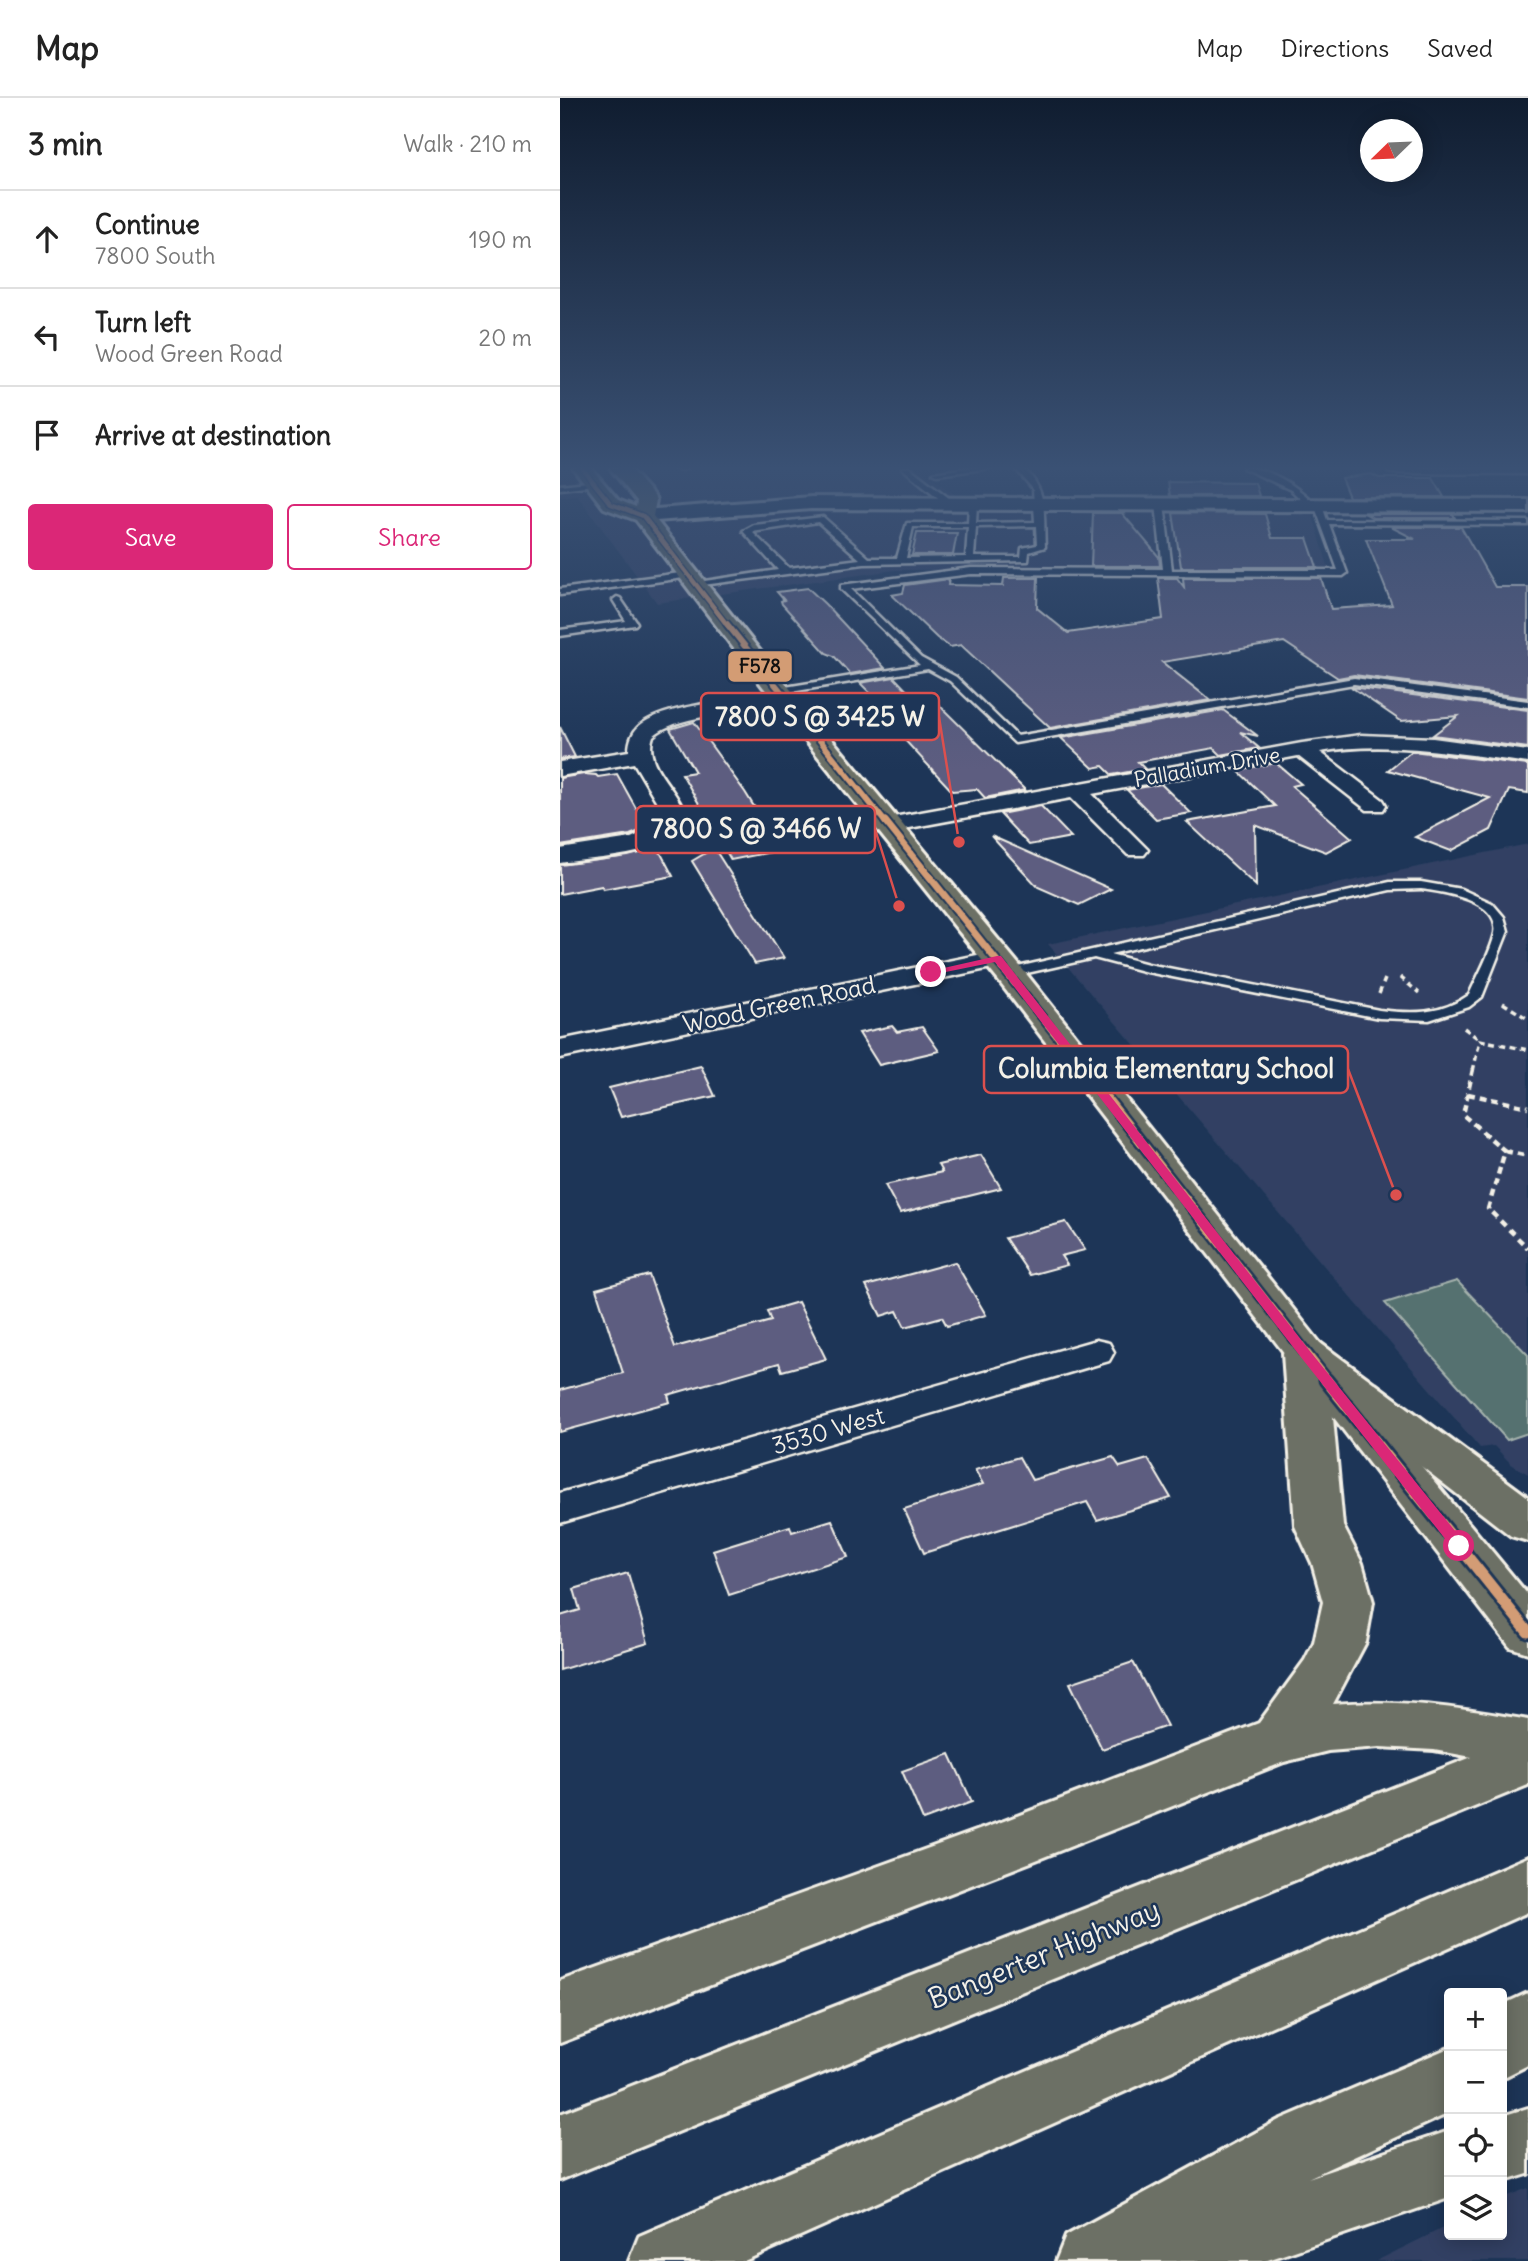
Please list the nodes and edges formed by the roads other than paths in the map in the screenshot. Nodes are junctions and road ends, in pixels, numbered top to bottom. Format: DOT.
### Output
graph roads {
  1 [pos="684,569"];
  2 [pos="782,569"];
  3 [pos="804,569"];
  4 [pos="1168,569"];
  5 [pos="1341,569"];
  6 [pos="788,571"];
  7 [pos="1168,572"];
  8 [pos="692,579"];
  9 [pos="560,592"];
  10 [pos="617,600"];
  11 [pos="560,633"];
  12 [pos="930,666"];
  13 [pos="783,695"];
  14 [pos="1528,704"];
  15 [pos="641,746"];
  16 [pos="1302,750"];
  17 [pos="1528,757"];
  18 [pos="560,769"];
  19 [pos="1076,791"];
  20 [pos="1375,805"];
  21 [pos="888,825"];
  22 [pos="1136,850"];
  23 [pos="560,856"];
  24 [pos="1095,954"];
  25 [pos="1003,966"];
  26 [pos="560,1049"];
  27 [pos="1096,1352"];
  28 [pos="1304,1353"];
  29 [pos="560,1508"];
  30 [pos="1528,1523"];
  31 [pos="1528,1632"];
  32 [pos="1278,1740"];
  33 [pos="1528,1745"];
  34 [pos="1528,1760"];
  35 [pos="1528,1884"];
  36 [pos="560,2012"];
  37 [pos="1528,2024"];
  38 [pos="1507,2042"];
  39 [pos="1444,2082"];
  40 [pos="1528,2141"];
  41 [pos="560,2147"];
  42 [pos="1507,2147"];
  43 [pos="1444,2167"];
  44 [pos="664,2261"];
  45 [pos="1091,2261"];
  46 [pos="1163,2261"];
  1 -- 8 [label="main road"];
  2 -- 6 [label="lane"];
  3 -- 6 [label="lane"];
  4 -- 7 [label="lane"];
  5 -- 7 [label="lane"];
  6 -- 8 [label="lane"];
  7 -- 12 [label="lane"];
  8 -- 9 [label="lane"];
  8 -- 13 [label="main road"];
  10 -- 11 [label="lane"];
  12 -- 13 [label="lane"];
  12 -- 14 [label="lane"];
  13 -- 15 [label="street"];
  13 -- 21 [label="main road"];
  15 -- 18 [label="street"];
  15 -- 23 [label="street"];
  16 -- 17 [label="street, Palladium Drive"];
  16 -- 19 [label="street, Palladium Drive"];
  16 -- 20 [label="street"];
  19 -- 21 [label="street, Palladium Drive"];
  19 -- 22 [label="street"];
  21 -- 25 [label="main road"];
  24 -- 24 [label="lane"];
  24 -- 25 [label="lane"];
  25 -- 26 [label="street, Wood Green Road"];
  25 -- 28 [label="main road"];
  27 -- 29 [label="street, 3530 West"];
  28 -- 30 [label="main road"];
  28 -- 31 [label="main road"];
  28 -- 32 [label="main road"];
  32 -- 33 [label="main road"];
  32 -- 36 [label="main road"];
  34 -- 41 [label="main road, Bangerter Highway"];
  35 -- 44 [label="main road"];
  37 -- 38 [label="main road"];
  39 -- 45 [label="main road"];
  40 -- 42 [label="main road"];
  43 -- 46 [label="main road"];
}
